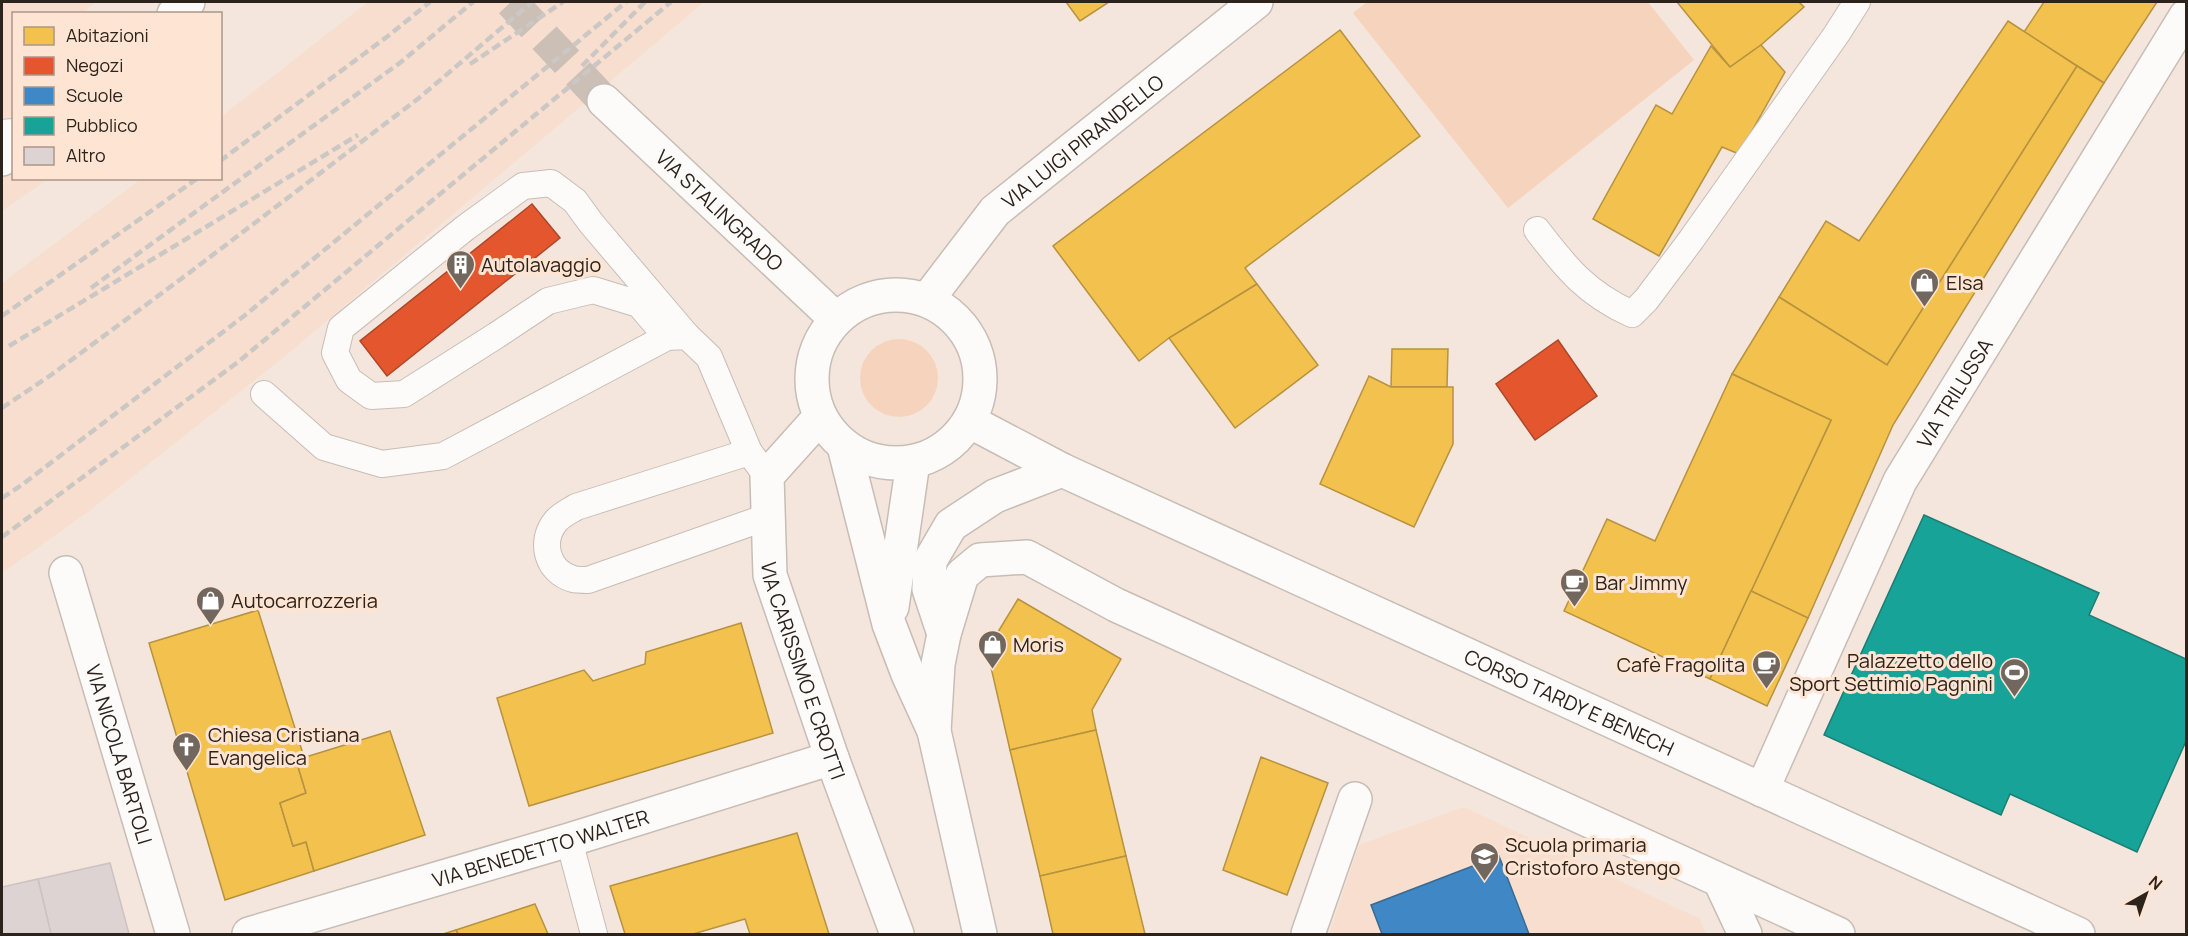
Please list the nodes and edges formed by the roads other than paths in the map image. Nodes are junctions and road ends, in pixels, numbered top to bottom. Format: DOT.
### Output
graph roads {
  1 [pos="188,2"];
  2 [pos="1256,2"];
  3 [pos="1857,2"];
  4 [pos="176,12"];
  5 [pos="2187,16"];
  6 [pos="604,101"];
  7 [pos="1537,230"];
  8 [pos="927,300"];
  9 [pos="836,319"];
  10 [pos="677,337"];
  11 [pos="264,394"];
  12 [pos="820,417"];
  13 [pos="969,421"];
  14 [pos="844,446"];
  15 [pos="913,462"];
  16 [pos="758,464"];
  17 [pos="1062,470"];
  18 [pos="767,517"];
  19 [pos="66,573"];
  20 [pos="889,624"];
  21 [pos="944,634"];
  22 [pos="934,731"];
  23 [pos="832,758"];
  24 [pos="1762,790"];
  25 [pos="1355,799"];
  26 [pos="569,840"];
  27 [pos="1722,883"];
  28 [pos="173,934"];
  29 [pos="249,934"];
  30 [pos="594,934"];
  31 [pos="897,934"];
  32 [pos="980,934"];
  33 [pos="1308,934"];
  34 [pos="1745,934"];
  35 [pos="1838,934"];
  36 [pos="2078,934"];
  1 -- 4 [label="street"];
  2 -- 8 [label="street, VIA LUIGI PIRANDELLO"];
  3 -- 7 [label="lane"];
  5 -- 24 [label="street, VIA TRILUSSA"];
  6 -- 9 [label="street, VIA STALINGRADO"];
  8 -- 9 [label="street"];
  8 -- 13 [label="street"];
  9 -- 12 [label="street"];
  10 -- 10 [label="lane"];
  10 -- 11 [label="lane"];
  10 -- 16 [label="lane"];
  12 -- 14 [label="street"];
  12 -- 16 [label="street"];
  13 -- 15 [label="street"];
  13 -- 17 [label="street, CORSO TARDY E BENECH"];
  14 -- 15 [label="street"];
  14 -- 20 [label="street"];
  15 -- 20 [label="street"];
  16 -- 18 [label="street, VIA CARISSIMO E CROTTI"];
  16 -- 18 [label="lane"];
  17 -- 21 [label="street"];
  17 -- 24 [label="street, CORSO TARDY E BENECH"];
  18 -- 23 [label="street, VIA CARISSIMO E CROTTI"];
  19 -- 28 [label="street, VIA NICOLA BARTOLI"];
  20 -- 22 [label="street"];
  21 -- 22 [label="street"];
  21 -- 27 [label="street"];
  22 -- 32 [label="street"];
  23 -- 26 [label="street, VIA BENEDETTO WALTER"];
  23 -- 31 [label="street, VIA CARISSIMO E CROTTI"];
  24 -- 36 [label="street, CORSO TARDY E BENECH"];
  25 -- 33 [label="street"];
  26 -- 29 [label="street, VIA BENEDETTO WALTER"];
  26 -- 30 [label="lane"];
  27 -- 34 [label="street"];
  27 -- 35 [label="street"];
}
